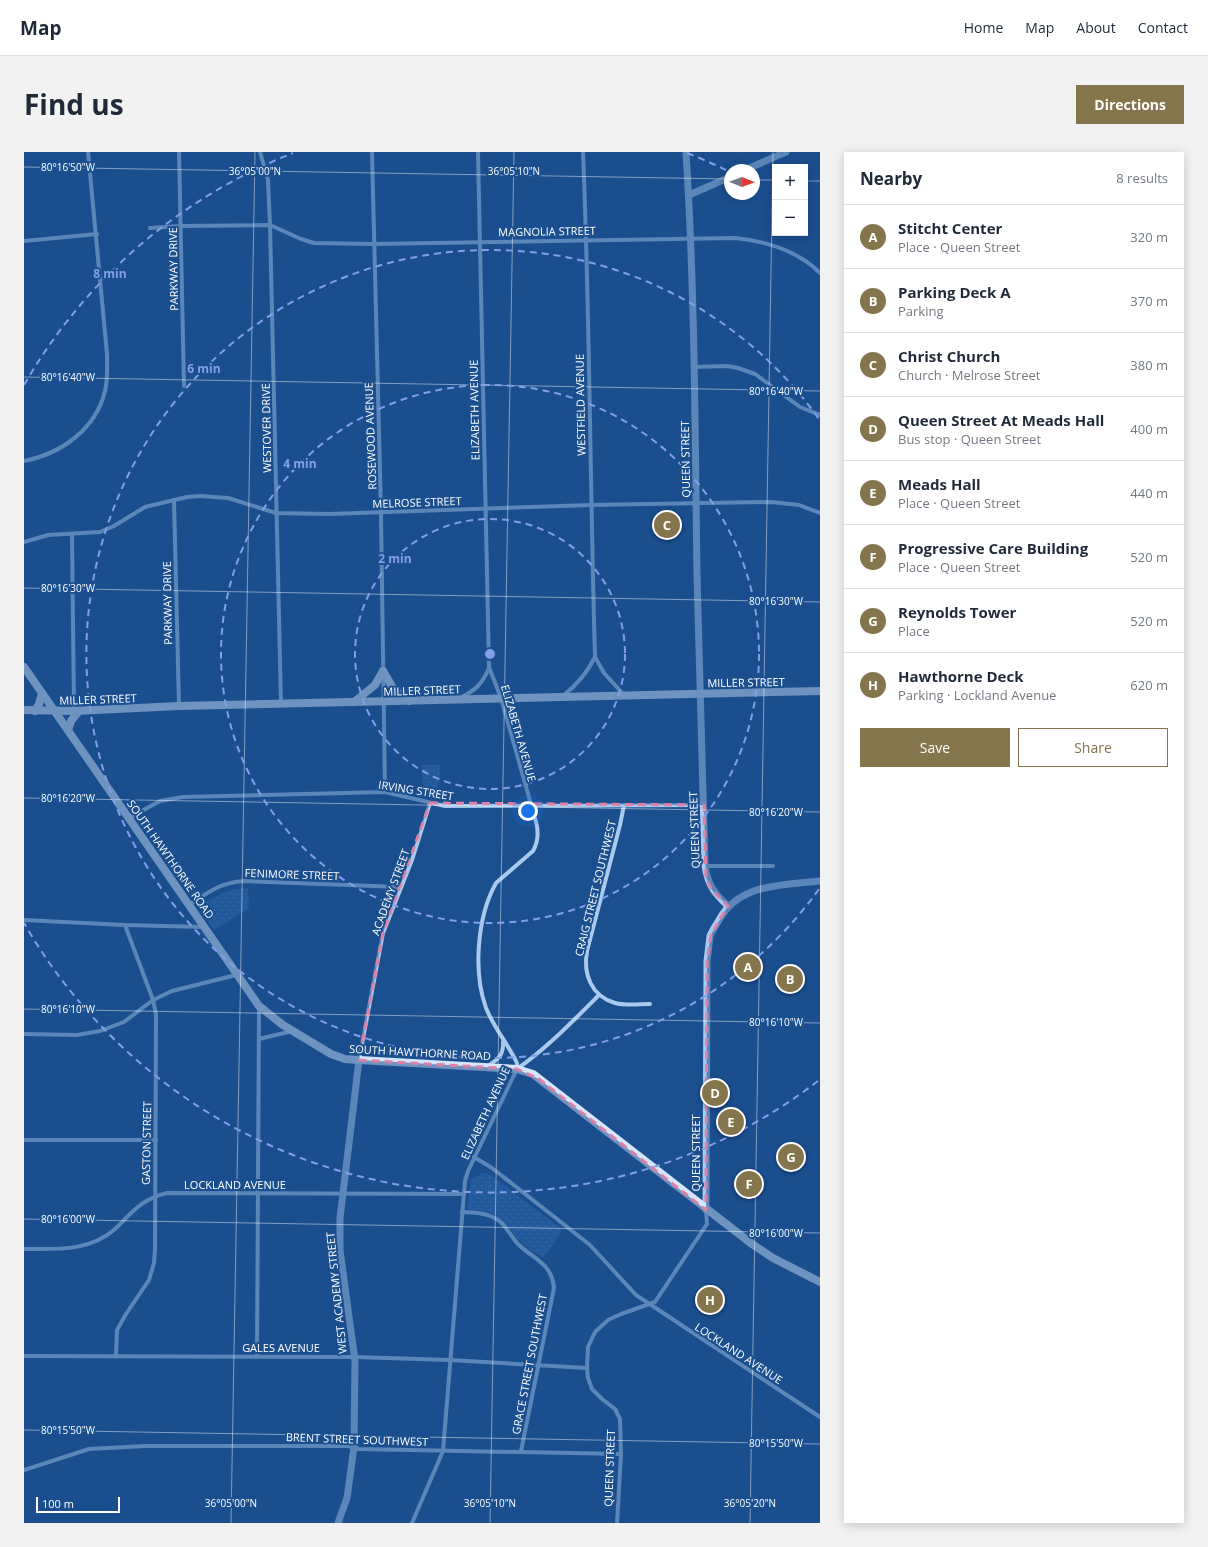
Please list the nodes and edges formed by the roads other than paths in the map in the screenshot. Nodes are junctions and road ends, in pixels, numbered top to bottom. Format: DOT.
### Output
graph roads {
  1 [pos="88,152"];
  2 [pos="178,152"];
  3 [pos="260,152"];
  4 [pos="372,152"];
  5 [pos="478,152"];
  6 [pos="583,152"];
  7 [pos="686,152"];
  8 [pos="786,152"];
  9 [pos="759,164"];
  10 [pos="724,179"];
  11 [pos="689,195"];
  12 [pos="270,224"];
  13 [pos="181,226"];
  14 [pos="150,228"];
  15 [pos="97,234"];
  16 [pos="690,238"];
  17 [pos="586,239"];
  18 [pos="24,241"];
  19 [pos="479,242"];
  20 [pos="374,244"];
  21 [pos="820,273"];
  22 [pos="694,366"];
  23 [pos="184,386"];
  24 [pos="820,415"];
  25 [pos="24,461"];
  26 [pos="174,500"];
  27 [pos="697,503"];
  28 [pos="590,505"];
  29 [pos="485,509"];
  30 [pos="276,513"];
  31 [pos="381,513"];
  32 [pos="820,513"];
  33 [pos="72,534"];
  34 [pos="24,542"];
  35 [pos="595,657"];
  36 [pos="24,667"];
  37 [pos="489,667"];
  38 [pos="383,671"];
  39 [pos="820,691"];
  40 [pos="42,693"];
  41 [pos="700,694"];
  42 [pos="625,696"];
  43 [pos="562,697"];
  44 [pos="501,698"];
  45 [pos="457,700"];
  46 [pos="409,701"];
  47 [pos="354,702"];
  48 [pos="383,702"];
  49 [pos="281,704"];
  50 [pos="179,706"];
  51 [pos="24,710"];
  52 [pos="35,711"];
  53 [pos="55,711"];
  54 [pos="77,711"];
  55 [pos="68,730"];
  56 [pos="385,792"];
  57 [pos="430,803"];
  58 [pos="624,805"];
  59 [pos="704,805"];
  60 [pos="531,806"];
  61 [pos="129,818"];
  62 [pos="705,866"];
  63 [pos="773,866"];
  64 [pos="820,881"];
  65 [pos="400,887"];
  66 [pos="189,905"];
  67 [pos="728,906"];
  68 [pos="24,920"];
  69 [pos="126,925"];
  70 [pos="204,927"];
  71 [pos="236,975"];
  72 [pos="599,995"];
  73 [pos="153,1000"];
  74 [pos="650,1004"];
  75 [pos="259,1006"];
  76 [pos="292,1031"];
  77 [pos="24,1034"];
  78 [pos="259,1039"];
  79 [pos="503,1040"];
  80 [pos="359,1060"];
  81 [pos="485,1067"];
  82 [pos="517,1069"];
  83 [pos="24,1140"];
  84 [pos="156,1140"];
  85 [pos="474,1158"];
  86 [pos="258,1193"];
  87 [pos="342,1193"];
  88 [pos="463,1194"];
  89 [pos="155,1196"];
  90 [pos="706,1210"];
  91 [pos="462,1212"];
  92 [pos="24,1249"];
  93 [pos="820,1282"];
  94 [pos="649,1304"];
  95 [pos="24,1356"];
  96 [pos="116,1356"];
  97 [pos="257,1356"];
  98 [pos="354,1357"];
  99 [pos="450,1360"];
  100 [pos="539,1365"];
  101 [pos="586,1368"];
  102 [pos="820,1417"];
  103 [pos="354,1447"];
  104 [pos="443,1451"];
  105 [pos="521,1451"];
  106 [pos="621,1454"];
  107 [pos="24,1470"];
  108 [pos="338,1523"];
  109 [pos="412,1523"];
  110 [pos="617,1523"];
  1 -- 15 [label="street"];
  2 -- 13 [label="street, PARKWAY DRIVE"];
  3 -- 12 [label="street, WESTOVER DRIVE"];
  4 -- 20 [label="street, ROSEWOOD AVENUE"];
  5 -- 19 [label="street, ELIZABETH AVENUE"];
  6 -- 17 [label="street, WESTFIELD AVENUE"];
  7 -- 11 [label="street, QUEEN STREET"];
  8 -- 9 [label="street"];
  10 -- 11 [label="street"];
  11 -- 16 [label="street, QUEEN STREET"];
  12 -- 13 [label="street"];
  12 -- 20 [label="street, MAGNOLIA STREET"];
  12 -- 30 [label="street, WESTOVER DRIVE"];
  13 -- 14 [label="street"];
  13 -- 23 [label="street, PARKWAY DRIVE"];
  15 -- 18 [label="street"];
  15 -- 25 [label="street"];
  16 -- 17 [label="street, MAGNOLIA STREET"];
  16 -- 21 [label="street, MAGNOLIA STREET"];
  16 -- 22 [label="street, QUEEN STREET"];
  17 -- 19 [label="street, MAGNOLIA STREET"];
  17 -- 28 [label="street, WESTFIELD AVENUE"];
  19 -- 20 [label="street, MAGNOLIA STREET"];
  19 -- 29 [label="street, ELIZABETH AVENUE"];
  20 -- 31 [label="street, ROSEWOOD AVENUE"];
  22 -- 24 [label="street"];
  22 -- 27 [label="street, QUEEN STREET"];
  26 -- 30 [label="street, MELROSE STREET"];
  26 -- 33 [label="street, MELROSE STREET"];
  26 -- 50 [label="street, PARKWAY DRIVE"];
  27 -- 28 [label="street, MELROSE STREET"];
  27 -- 32 [label="street, MELROSE STREET"];
  27 -- 41 [label="street, QUEEN STREET"];
  28 -- 29 [label="street, MELROSE STREET"];
  28 -- 35 [label="street, WESTFIELD AVENUE"];
  29 -- 31 [label="street, MELROSE STREET"];
  29 -- 37 [label="street, ELIZABETH AVENUE"];
  30 -- 31 [label="street, MELROSE STREET"];
  30 -- 49 [label="street, WESTOVER DRIVE"];
  31 -- 38 [label="street, ROSEWOOD AVENUE"];
  33 -- 34 [label="street, MELROSE STREET"];
  33 -- 54 [label="street"];
  35 -- 42 [label="street, WESTFIELD AVENUE"];
  35 -- 43 [label="street"];
  36 -- 40 [label="main road, SOUTH HAWTHORNE ROAD"];
  37 -- 44 [label="street, ELIZABETH AVENUE"];
  37 -- 45 [label="street, ELIZABETH AVENUE"];
  38 -- 46 [label="main road"];
  38 -- 47 [label="main road"];
  38 -- 48 [label="street, ROSEWOOD AVENUE"];
  39 -- 41 [label="main road, MILLER STREET"];
  40 -- 52 [label="main road"];
  40 -- 53 [label="main road, SOUTH HAWTHORNE ROAD"];
  41 -- 42 [label="main road, MILLER STREET"];
  41 -- 59 [label="street, QUEEN STREET"];
  42 -- 43 [label="main road, MILLER STREET"];
  43 -- 44 [label="main road, MILLER STREET"];
  44 -- 45 [label="main road, MILLER STREET"];
  44 -- 60 [label="street, ELIZABETH AVENUE"];
  45 -- 46 [label="main road, MILLER STREET"];
  46 -- 48 [label="main road, MILLER STREET"];
  47 -- 48 [label="main road, MILLER STREET"];
  47 -- 49 [label="main road, MILLER STREET"];
  48 -- 56 [label="street, ROSEWOOD AVENUE"];
  49 -- 50 [label="main road, MILLER STREET"];
  50 -- 54 [label="main road, MILLER STREET"];
  51 -- 52 [label="main road, MILLER STREET"];
  52 -- 53 [label="main road, MILLER STREET"];
  53 -- 54 [label="main road, MILLER STREET"];
  53 -- 55 [label="main road, SOUTH HAWTHORNE ROAD"];
  54 -- 55 [label="main road"];
  55 -- 61 [label="main road, SOUTH HAWTHORNE ROAD"];
  56 -- 57 [label="street, IRVING STREET"];
  56 -- 61 [label="street, IRVING STREET"];
  57 -- 60 [label="street, IRVING STREET"];
  57 -- 65 [label="street, ACADEMY STREET"];
  58 -- 59 [label="street, IRVING STREET"];
  58 -- 60 [label="street, IRVING STREET"];
  58 -- 72 [label="street, CRAIG STREET SOUTHWEST"];
  59 -- 62 [label="street, QUEEN STREET"];
  60 -- 79 [label="street, ELIZABETH AVENUE"];
  61 -- 66 [label="main road, SOUTH HAWTHORNE ROAD"];
  62 -- 63 [label="street"];
  62 -- 67 [label="street, QUEEN STREET"];
  64 -- 67 [label="street"];
  65 -- 66 [label="street, FENIMORE STREET"];
  65 -- 80 [label="street, ACADEMY STREET"];
  66 -- 70 [label="main road, SOUTH HAWTHORNE ROAD"];
  67 -- 90 [label="street, QUEEN STREET"];
  68 -- 69 [label="street"];
  69 -- 70 [label="street"];
  69 -- 73 [label="street, GASTON STREET"];
  70 -- 71 [label="main road, SOUTH HAWTHORNE ROAD"];
  71 -- 73 [label="street"];
  71 -- 75 [label="main road, SOUTH HAWTHORNE ROAD"];
  72 -- 74 [label="street"];
  72 -- 82 [label="street"];
  73 -- 77 [label="street"];
  73 -- 84 [label="street, GASTON STREET"];
  75 -- 76 [label="main road, SOUTH HAWTHORNE ROAD"];
  75 -- 78 [label="street"];
  76 -- 78 [label="street"];
  76 -- 80 [label="main road, SOUTH HAWTHORNE ROAD"];
  78 -- 86 [label="street"];
  79 -- 81 [label="street"];
  79 -- 82 [label="street, ELIZABETH AVENUE"];
  80 -- 81 [label="main road, SOUTH HAWTHORNE ROAD"];
  80 -- 87 [label="street, WEST ACADEMY STREET"];
  81 -- 82 [label="main road, SOUTH HAWTHORNE ROAD"];
  82 -- 85 [label="street, ELIZABETH AVENUE"];
  82 -- 90 [label="main road, SOUTH HAWTHORNE ROAD"];
  83 -- 84 [label="street"];
  84 -- 89 [label="street, GASTON STREET"];
  85 -- 88 [label="street, ELIZABETH AVENUE"];
  85 -- 94 [label="street, LOCKLAND AVENUE"];
  86 -- 87 [label="street, LOCKLAND AVENUE"];
  86 -- 89 [label="street, LOCKLAND AVENUE"];
  86 -- 97 [label="street"];
  87 -- 88 [label="street, LOCKLAND AVENUE"];
  87 -- 98 [label="street, WEST ACADEMY STREET"];
  88 -- 91 [label="street, ELIZABETH AVENUE"];
  89 -- 92 [label="street, LOCKLAND AVENUE"];
  89 -- 96 [label="street, GASTON STREET"];
  90 -- 93 [label="main road, SOUTH HAWTHORNE ROAD"];
  90 -- 94 [label="street, QUEEN STREET"];
  91 -- 99 [label="street, ELIZABETH AVENUE"];
  91 -- 100 [label="street, GRACE STREET SOUTHWEST"];
  94 -- 101 [label="street, QUEEN STREET"];
  94 -- 102 [label="street, LOCKLAND AVENUE"];
  95 -- 96 [label="street, GALES AVENUE"];
  96 -- 97 [label="street, GALES AVENUE"];
  97 -- 98 [label="street, GALES AVENUE"];
  98 -- 99 [label="street, GALES AVENUE"];
  98 -- 103 [label="street, WEST ACADEMY STREET"];
  99 -- 100 [label="street, GALES AVENUE"];
  99 -- 104 [label="street, ELIZABETH AVENUE"];
  100 -- 101 [label="street, GALES AVENUE"];
  100 -- 105 [label="street, GRACE STREET SOUTHWEST"];
  101 -- 106 [label="street, QUEEN STREET"];
  103 -- 104 [label="street, BRENT STREET SOUTHWEST"];
  103 -- 107 [label="street, BRENT STREET SOUTHWEST"];
  103 -- 108 [label="street, WEST ACADEMY STREET"];
  104 -- 105 [label="street, BRENT STREET SOUTHWEST"];
  104 -- 109 [label="street, ELIZABETH AVENUE"];
  105 -- 106 [label="street, BRENT STREET SOUTHWEST"];
  106 -- 110 [label="street, QUEEN STREET"];
}
